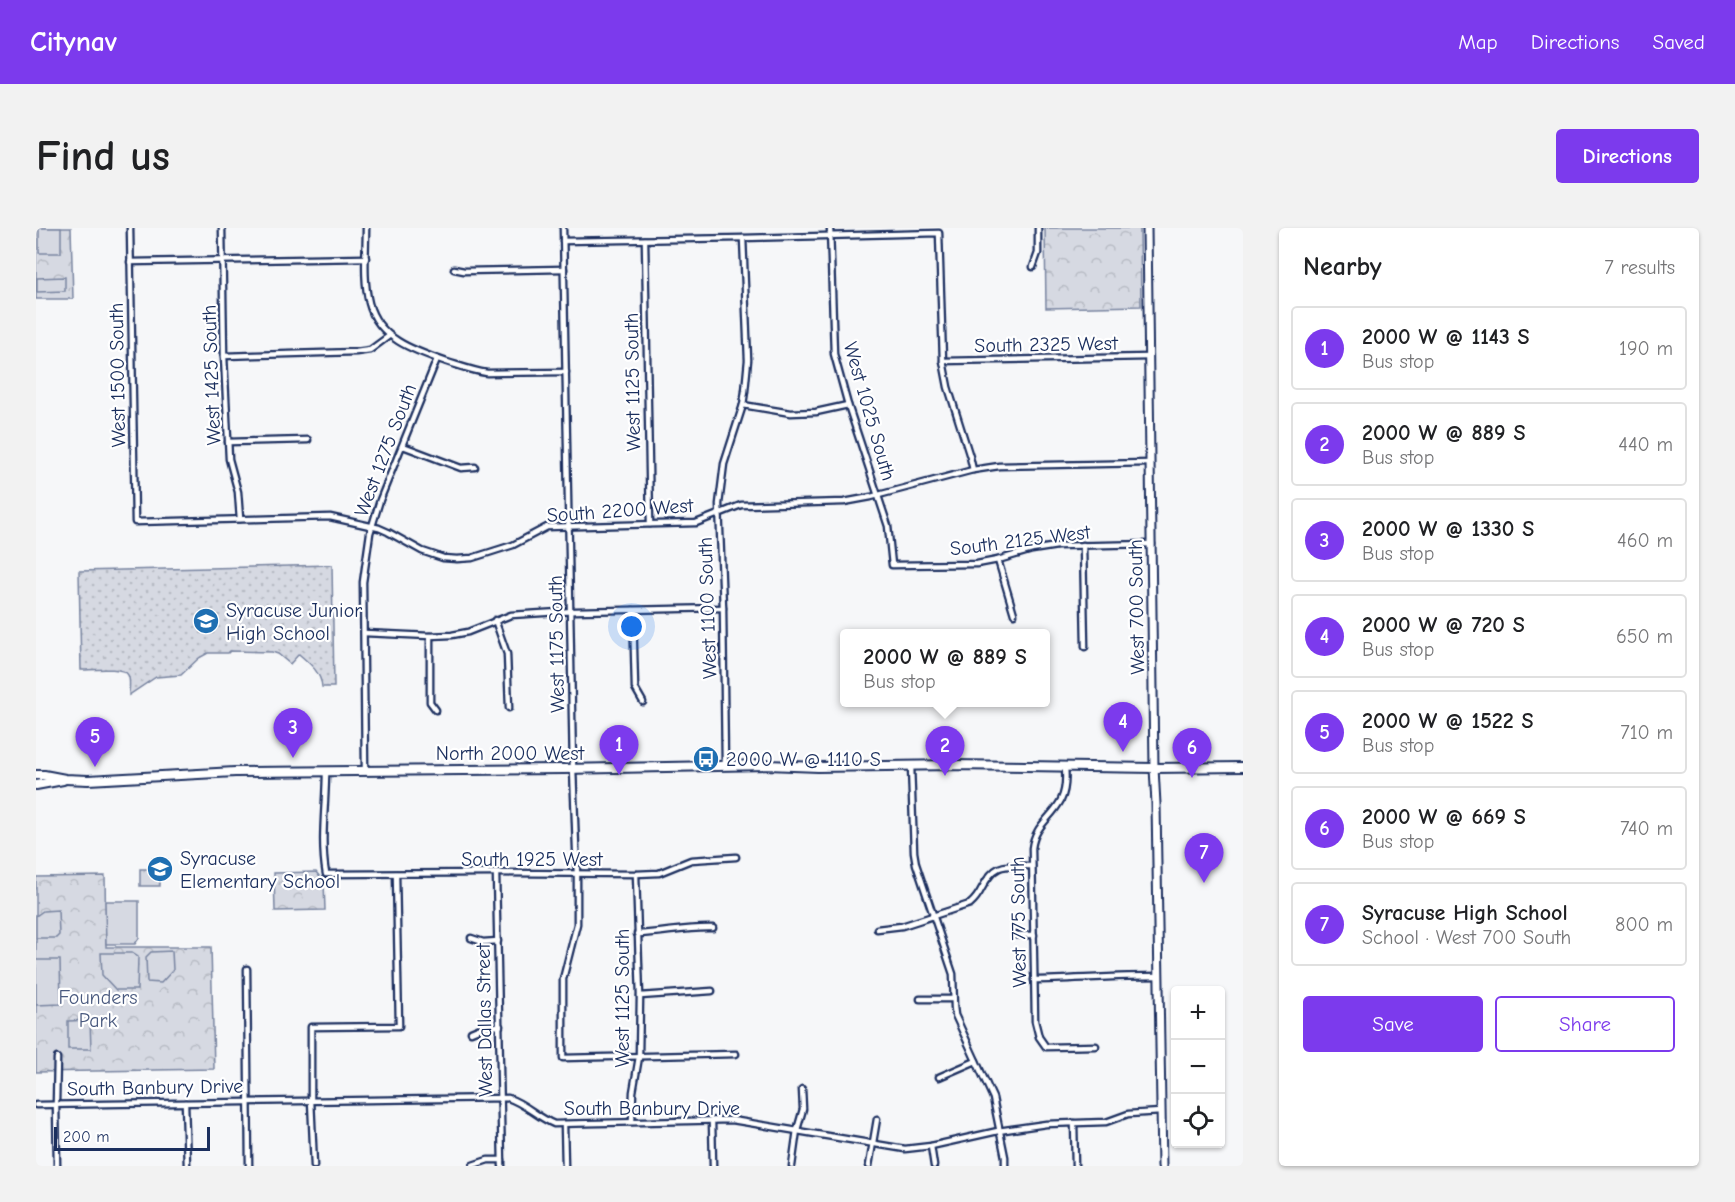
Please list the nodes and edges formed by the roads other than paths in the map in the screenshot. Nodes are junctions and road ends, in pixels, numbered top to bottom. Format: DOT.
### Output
graph roads {
  1 [pos="130,228"];
  2 [pos="222,228"];
  3 [pos="366,228"];
  4 [pos="562,228"];
  5 [pos="830,228"];
  6 [pos="1038,228"];
  7 [pos="1147,228"];
  8 [pos="831,236"];
  9 [pos="743,238"];
  10 [pos="645,240"];
  11 [pos="563,241"];
  12 [pos="366,258"];
  13 [pos="223,260"];
  14 [pos="130,262"];
  15 [pos="1033,267"];
  16 [pos="454,269"];
  17 [pos="564,269"];
  18 [pos="389,336"];
  19 [pos="224,356"];
  20 [pos="1149,357"];
  21 [pos="437,359"];
  22 [pos="943,361"];
  23 [pos="566,372"];
  24 [pos="742,405"];
  25 [pos="848,405"];
  26 [pos="308,440"];
  27 [pos="228,442"];
  28 [pos="403,446"];
  29 [pos="1150,463"];
  30 [pos="474,467"];
  31 [pos="973,470"];
  32 [pos="878,495"];
  33 [pos="719,513"];
  34 [pos="240,519"];
  35 [pos="135,522"];
  36 [pos="650,524"];
  37 [pos="372,526"];
  38 [pos="568,526"];
  39 [pos="1152,544"];
  40 [pos="1083,545"];
  41 [pos="998,560"];
  42 [pos="891,565"];
  43 [pos="723,608"];
  44 [pos="633,610"];
  45 [pos="570,611"];
  46 [pos="1014,614"];
  47 [pos="495,620"];
  48 [pos="364,633"];
  49 [pos="430,636"];
  50 [pos="1085,647"];
  51 [pos="643,702"];
  52 [pos="509,708"];
  53 [pos="436,710"];
  54 [pos="725,765"];
  55 [pos="911,766"];
  56 [pos="1243,767"];
  57 [pos="1065,768"];
  58 [pos="1154,768"];
  59 [pos="573,769"];
  60 [pos="365,770"];
  61 [pos="326,771"];
  62 [pos="36,775"];
  63 [pos="65,779"];
  64 [pos="36,785"];
  65 [pos="736,857"];
  66 [pos="1032,866"];
  67 [pos="496,873"];
  68 [pos="396,874"];
  69 [pos="577,874"];
  70 [pos="636,874"];
  71 [pos="933,916"];
  72 [pos="713,928"];
  73 [pos="877,929"];
  74 [pos="638,934"];
  75 [pos="1016,935"];
  76 [pos="1034,935"];
  77 [pos="471,938"];
  78 [pos="498,941"];
  79 [pos="247,969"];
  80 [pos="1159,976"];
  81 [pos="1034,980"];
  82 [pos="712,991"];
  83 [pos="640,996"];
  84 [pos="920,999"];
  85 [pos="953,999"];
  86 [pos="500,1026"];
  87 [pos="471,1032"];
  88 [pos="1096,1046"];
  89 [pos="736,1054"];
  90 [pos="639,1057"];
  91 [pos="57,1059"];
  92 [pos="976,1061"];
  93 [pos="939,1077"];
  94 [pos="802,1089"];
  95 [pos="501,1098"];
  96 [pos="311,1100"];
  97 [pos="248,1101"];
  98 [pos="185,1103"];
  99 [pos="56,1104"];
  100 [pos="36,1105"];
  101 [pos="1161,1112"];
  102 [pos="877,1119"];
  103 [pos="632,1121"];
  104 [pos="712,1121"];
  105 [pos="1074,1123"];
  106 [pos="564,1125"];
  107 [pos="797,1130"];
  108 [pos="998,1131"];
  109 [pos="873,1143"];
  110 [pos="931,1146"];
  111 [pos="502,1160"];
  112 [pos="473,1165"];
  113 [pos="57,1166"];
  114 [pos="187,1166"];
  115 [pos="249,1166"];
  116 [pos="314,1166"];
  117 [pos="502,1166"];
  118 [pos="565,1166"];
  119 [pos="713,1166"];
  120 [pos="792,1166"];
  121 [pos="868,1166"];
  122 [pos="934,1166"];
  123 [pos="1005,1166"];
  124 [pos="1075,1166"];
  125 [pos="1162,1166"];
  1 -- 14 [label="street, West 1500 South"];
  2 -- 13 [label="street, West 1425 South"];
  3 -- 12 [label="street"];
  4 -- 11 [label="street, West 1175 South"];
  5 -- 8 [label="street, West 1025 South"];
  6 -- 15 [label="street"];
  7 -- 20 [label="street, West 700 South"];
  8 -- 9 [label="street"];
  8 -- 22 [label="street"];
  8 -- 25 [label="street, West 1025 South"];
  9 -- 10 [label="street"];
  9 -- 24 [label="street, West 1100 South"];
  10 -- 11 [label="street"];
  10 -- 36 [label="street, West 1125 South"];
  11 -- 17 [label="street, West 1175 South"];
  12 -- 13 [label="street"];
  12 -- 18 [label="street"];
  13 -- 14 [label="street"];
  13 -- 19 [label="street, West 1425 South"];
  14 -- 35 [label="street, West 1500 South"];
  16 -- 17 [label="street"];
  17 -- 23 [label="street, West 1175 South"];
  18 -- 19 [label="street"];
  18 -- 21 [label="street"];
  19 -- 27 [label="street, West 1425 South"];
  20 -- 22 [label="street, South 2325 West"];
  20 -- 29 [label="street, West 700 South"];
  21 -- 23 [label="street"];
  21 -- 28 [label="street, West 1275 South"];
  22 -- 31 [label="street"];
  23 -- 38 [label="street, West 1175 South"];
  24 -- 25 [label="street"];
  24 -- 33 [label="street, West 1100 South"];
  25 -- 32 [label="street, West 1025 South"];
  26 -- 27 [label="street"];
  27 -- 34 [label="street, West 1425 South"];
  28 -- 30 [label="street"];
  28 -- 37 [label="street, West 1275 South"];
  29 -- 31 [label="street, South 2200 West"];
  29 -- 39 [label="street, West 700 South"];
  31 -- 32 [label="street, South 2200 West"];
  32 -- 33 [label="street, South 2200 West"];
  32 -- 42 [label="street, West 1025 South"];
  33 -- 36 [label="street, South 2200 West"];
  33 -- 43 [label="street, West 1100 South"];
  34 -- 35 [label="street, South 2200 West"];
  34 -- 37 [label="street, South 2200 West"];
  36 -- 38 [label="street, South 2200 West"];
  37 -- 38 [label="street, South 2200 West"];
  37 -- 48 [label="street, West 1275 South"];
  38 -- 45 [label="street, West 1175 South"];
  39 -- 40 [label="street, South 2125 West"];
  39 -- 58 [label="street, West 700 South"];
  40 -- 41 [label="street, South 2125 West"];
  40 -- 50 [label="street"];
  41 -- 42 [label="street, South 2125 West"];
  41 -- 46 [label="street"];
  43 -- 44 [label="street"];
  43 -- 54 [label="street, West 1100 South"];
  44 -- 45 [label="street"];
  44 -- 51 [label="street"];
  45 -- 47 [label="street"];
  45 -- 59 [label="street, West 1175 South"];
  47 -- 49 [label="street"];
  47 -- 52 [label="street"];
  48 -- 49 [label="street"];
  48 -- 60 [label="street, West 1275 South"];
  49 -- 53 [label="street"];
  54 -- 55 [label="main road, North 2000 West"];
  54 -- 59 [label="main road, North 2000 West"];
  55 -- 57 [label="main road, North 2000 West"];
  55 -- 71 [label="street"];
  56 -- 58 [label="main road, North 2000 West"];
  57 -- 58 [label="main road, North 2000 West"];
  57 -- 66 [label="street, West 775 South"];
  58 -- 80 [label="street, West 700 South"];
  59 -- 60 [label="main road, North 2000 West"];
  59 -- 69 [label="street, West 1175 South"];
  60 -- 61 [label="main road, North 2000 West"];
  61 -- 63 [label="main road, North 2000 West"];
  61 -- 68 [label="street, South 1925 West"];
  62 -- 63 [label="main road"];
  63 -- 64 [label="main road"];
  65 -- 70 [label="street, South 1925 West"];
  66 -- 71 [label="street"];
  66 -- 76 [label="street, West 775 South"];
  67 -- 68 [label="street, South 1925 West"];
  67 -- 69 [label="street, South 1925 West"];
  67 -- 78 [label="street, West Dallas Street"];
  68 -- 96 [label="street"];
  69 -- 70 [label="street, South 1925 West"];
  69 -- 90 [label="street, West 1175 South"];
  70 -- 74 [label="street, West 1125 South"];
  71 -- 73 [label="street"];
  71 -- 85 [label="street"];
  72 -- 74 [label="street"];
  74 -- 83 [label="street, West 1125 South"];
  75 -- 76 [label="street"];
  76 -- 81 [label="street, West 775 South"];
  77 -- 78 [label="street"];
  78 -- 86 [label="street, West Dallas Street"];
  79 -- 97 [label="street"];
  80 -- 81 [label="street"];
  80 -- 101 [label="street, West 700 South"];
  81 -- 88 [label="street, West 775 South"];
  82 -- 83 [label="street"];
  83 -- 90 [label="street, West 1125 South"];
  84 -- 85 [label="street"];
  85 -- 92 [label="street"];
  86 -- 87 [label="street"];
  86 -- 95 [label="street, West Dallas Street"];
  89 -- 90 [label="street"];
  90 -- 103 [label="street, West 1125 South"];
  91 -- 99 [label="street"];
  92 -- 93 [label="street"];
  92 -- 108 [label="street"];
  94 -- 107 [label="street"];
  95 -- 96 [label="street, South Banbury Drive"];
  95 -- 106 [label="street, South Banbury Drive"];
  95 -- 111 [label="street, West Dallas Street"];
  96 -- 97 [label="street, South Banbury Drive"];
  96 -- 116 [label="street"];
  97 -- 98 [label="street, South Banbury Drive"];
  97 -- 115 [label="street"];
  98 -- 99 [label="street, South Banbury Drive"];
  98 -- 114 [label="street"];
  99 -- 100 [label="street, South Banbury Drive"];
  99 -- 113 [label="street"];
  101 -- 105 [label="street, South Banbury Drive"];
  101 -- 125 [label="street, West 700 South"];
  102 -- 109 [label="street"];
  103 -- 104 [label="street, South Banbury Drive"];
  103 -- 106 [label="street, South Banbury Drive"];
  104 -- 107 [label="street, South Banbury Drive"];
  104 -- 119 [label="street"];
  105 -- 108 [label="street, South Banbury Drive"];
  105 -- 124 [label="street"];
  106 -- 118 [label="street"];
  107 -- 109 [label="street, South Banbury Drive"];
  107 -- 120 [label="street"];
  108 -- 110 [label="street, South Banbury Drive"];
  108 -- 123 [label="street"];
  109 -- 110 [label="street, South Banbury Drive"];
  109 -- 121 [label="street"];
  110 -- 122 [label="street"];
  111 -- 112 [label="street"];
  111 -- 117 [label="street, West Dallas Street"];
}
